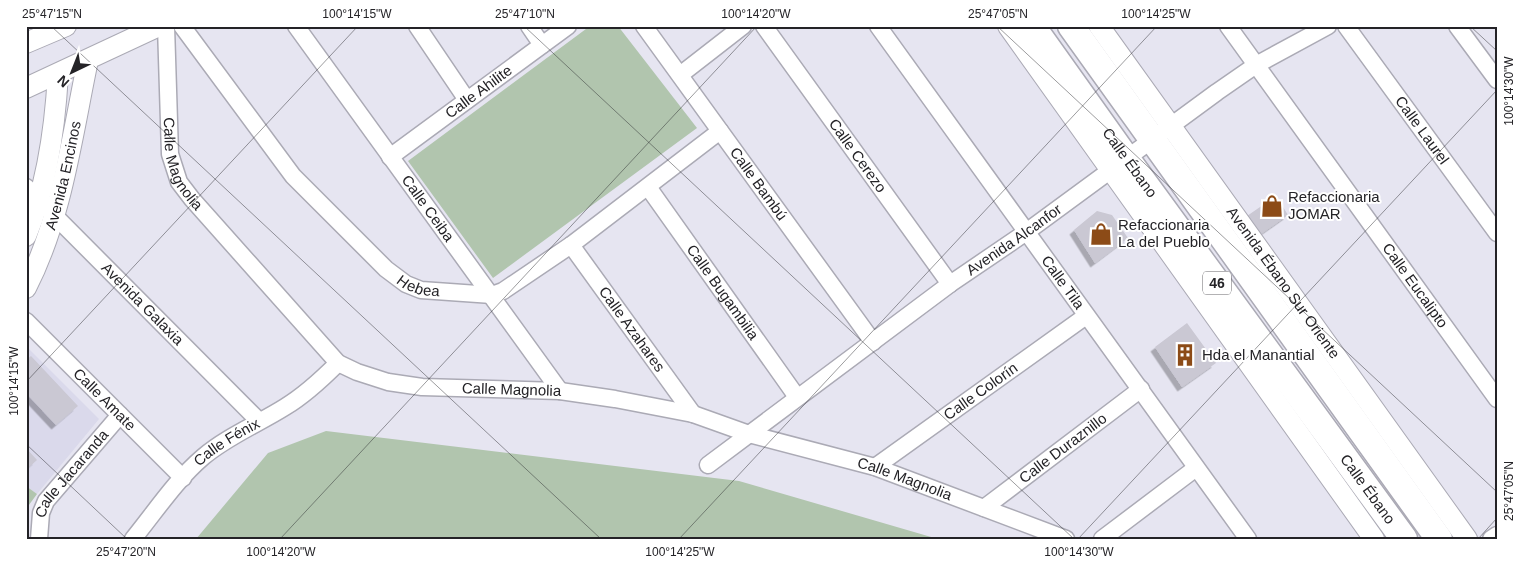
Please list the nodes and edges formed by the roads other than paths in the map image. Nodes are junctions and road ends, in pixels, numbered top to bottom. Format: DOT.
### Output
graph roads {
  1 [pos="66,26"];
  2 [pos="159,26"];
  3 [pos="166,26"];
  4 [pos="182,26"];
  5 [pos="296,26"];
  6 [pos="417,26"];
  7 [pos="529,26"];
  8 [pos="568,26"];
  9 [pos="644,26"];
  10 [pos="743,26"];
  11 [pos="764,26"];
  12 [pos="878,26"];
  13 [pos="1008,26"];
  14 [pos="1032,26"];
  15 [pos="1072,26"];
  16 [pos="1099,26"];
  17 [pos="1228,26"];
  18 [pos="1328,26"];
  19 [pos="1346,26"];
  20 [pos="1457,26"];
  21 [pos="26,43"];
  22 [pos="542,45"];
  23 [pos="88,60"];
  24 [pos="1256,65"];
  25 [pos="58,74"];
  26 [pos="680,75"];
  27 [pos="1497,80"];
  28 [pos="26,88"];
  29 [pos="467,100"];
  30 [pos="720,131"];
  31 [pos="1160,132"];
  32 [pos="390,157"];
  33 [pos="1119,164"];
  34 [pos="648,188"];
  35 [pos="32,193"];
  36 [pos="54,215"];
  37 [pos="1025,233"];
  38 [pos="1497,233"];
  39 [pos="26,236"];
  40 [pos="571,245"];
  41 [pos="950,284"];
  42 [pos="26,288"];
  43 [pos="492,295"];
  44 [pos="1086,316"];
  45 [pos="26,321"];
  46 [pos="872,342"];
  47 [pos="338,363"];
  48 [pos="1141,390"];
  49 [pos="560,391"];
  50 [pos="797,397"];
  51 [pos="1497,399"];
  52 [pos="693,414"];
  53 [pos="120,415"];
  54 [pos="259,421"];
  55 [pos="749,434"];
  56 [pos="708,465"];
  57 [pos="875,467"];
  58 [pos="1196,468"];
  59 [pos="183,478"];
  60 [pos="984,508"];
  61 [pos="1497,534"];
  62 [pos="39,539"];
  63 [pos="132,539"];
  64 [pos="1066,539"];
  65 [pos="1102,539"];
  66 [pos="1248,539"];
  67 [pos="1374,539"];
  68 [pos="1404,539"];
  69 [pos="1439,539"];
  70 [pos="1467,539"];
  71 [pos="1491,539"];
  1 -- 21 [label="street"];
  2 -- 23 [label="street"];
  3 -- 47 [label="street, Calle Magnolia"];
  4 -- 43 [label="street, Hebea"];
  5 -- 32 [label="street, Calle Ceiba"];
  6 -- 29 [label="street"];
  7 -- 22 [label="street"];
  8 -- 22 [label="street, Calle Ahilite"];
  9 -- 26 [label="street, Calle Bambú"];
  10 -- 26 [label="street"];
  11 -- 41 [label="street, Calle Cerezo"];
  12 -- 37 [label="street, Calle Tila"];
  13 -- 33 [label="street"];
  14 -- 33 [label="main road, Calle Ébano / 46"];
  15 -- 31 [label="main road, Calle Ébano / 46"];
  16 -- 31 [label="street, Avenida Ébano Sur Oriente"];
  17 -- 24 [label="street, Calle Eucalipto"];
  18 -- 24 [label="street, Avenida Alcanfor"];
  19 -- 38 [label="street, Calle Laurel"];
  20 -- 27 [label="street"];
  22 -- 29 [label="street, Calle Ahilite"];
  23 -- 25 [label="street"];
  23 -- 36 [label="street, Avenida Encinos"];
  24 -- 31 [label="street, Avenida Alcanfor"];
  24 -- 51 [label="street, Calle Eucalipto"];
  25 -- 28 [label="street"];
  25 -- 35 [label="street, Avenida Encinos"];
  26 -- 30 [label="street, Calle Bambú"];
  29 -- 32 [label="street, Calle Ahilite"];
  30 -- 34 [label="street"];
  30 -- 46 [label="street, Calle Bambú"];
  31 -- 33 [label="street, Avenida Alcanfor"];
  31 -- 69 [label="main road, Calle Ébano / 46"];
  31 -- 70 [label="street, Avenida Ébano Sur Oriente"];
  32 -- 43 [label="street, Calle Ceiba"];
  33 -- 37 [label="street, Avenida Alcanfor"];
  33 -- 67 [label="street"];
  33 -- 68 [label="main road, Calle Ébano / 46"];
  34 -- 40 [label="street"];
  34 -- 50 [label="street, Calle Bugambilia"];
  35 -- 36 [label="street, Avenida Galaxia"];
  35 -- 39 [label="street, Avenida Encinos"];
  36 -- 42 [label="street, Avenida Encinos"];
  36 -- 54 [label="street, Avenida Galaxia"];
  37 -- 41 [label="street, Avenida Alcanfor"];
  37 -- 44 [label="street, Calle Tila"];
  40 -- 43 [label="street"];
  40 -- 52 [label="street, Calle Azahares"];
  41 -- 46 [label="street, Avenida Alcanfor"];
  43 -- 49 [label="street, Calle Ceiba"];
  44 -- 48 [label="street, Calle Tila"];
  44 -- 57 [label="street, Calle Colorín"];
  45 -- 53 [label="street, Calle Amate"];
  46 -- 50 [label="street, Avenida Alcanfor"];
  47 -- 49 [label="street, Calle Magnolia"];
  47 -- 54 [label="street, Calle Fénix"];
  48 -- 58 [label="street, Calle Tila"];
  48 -- 60 [label="street, Calle Duraznillo"];
  49 -- 52 [label="street, Calle Magnolia"];
  50 -- 55 [label="street, Avenida Alcanfor"];
  52 -- 55 [label="street, Calle Magnolia"];
  53 -- 59 [label="street, Calle Amate"];
  53 -- 62 [label="street, Calle Jacaranda"];
  54 -- 59 [label="street, Calle Fénix"];
  55 -- 56 [label="street, Avenida Alcanfor"];
  55 -- 57 [label="street, Calle Magnolia"];
  57 -- 60 [label="street, Calle Magnolia"];
  58 -- 65 [label="street"];
  58 -- 66 [label="street, Calle Tila"];
  59 -- 63 [label="street, Calle Fénix"];
  60 -- 64 [label="street, Calle Magnolia"];
  61 -- 71 [label="street"];
}
